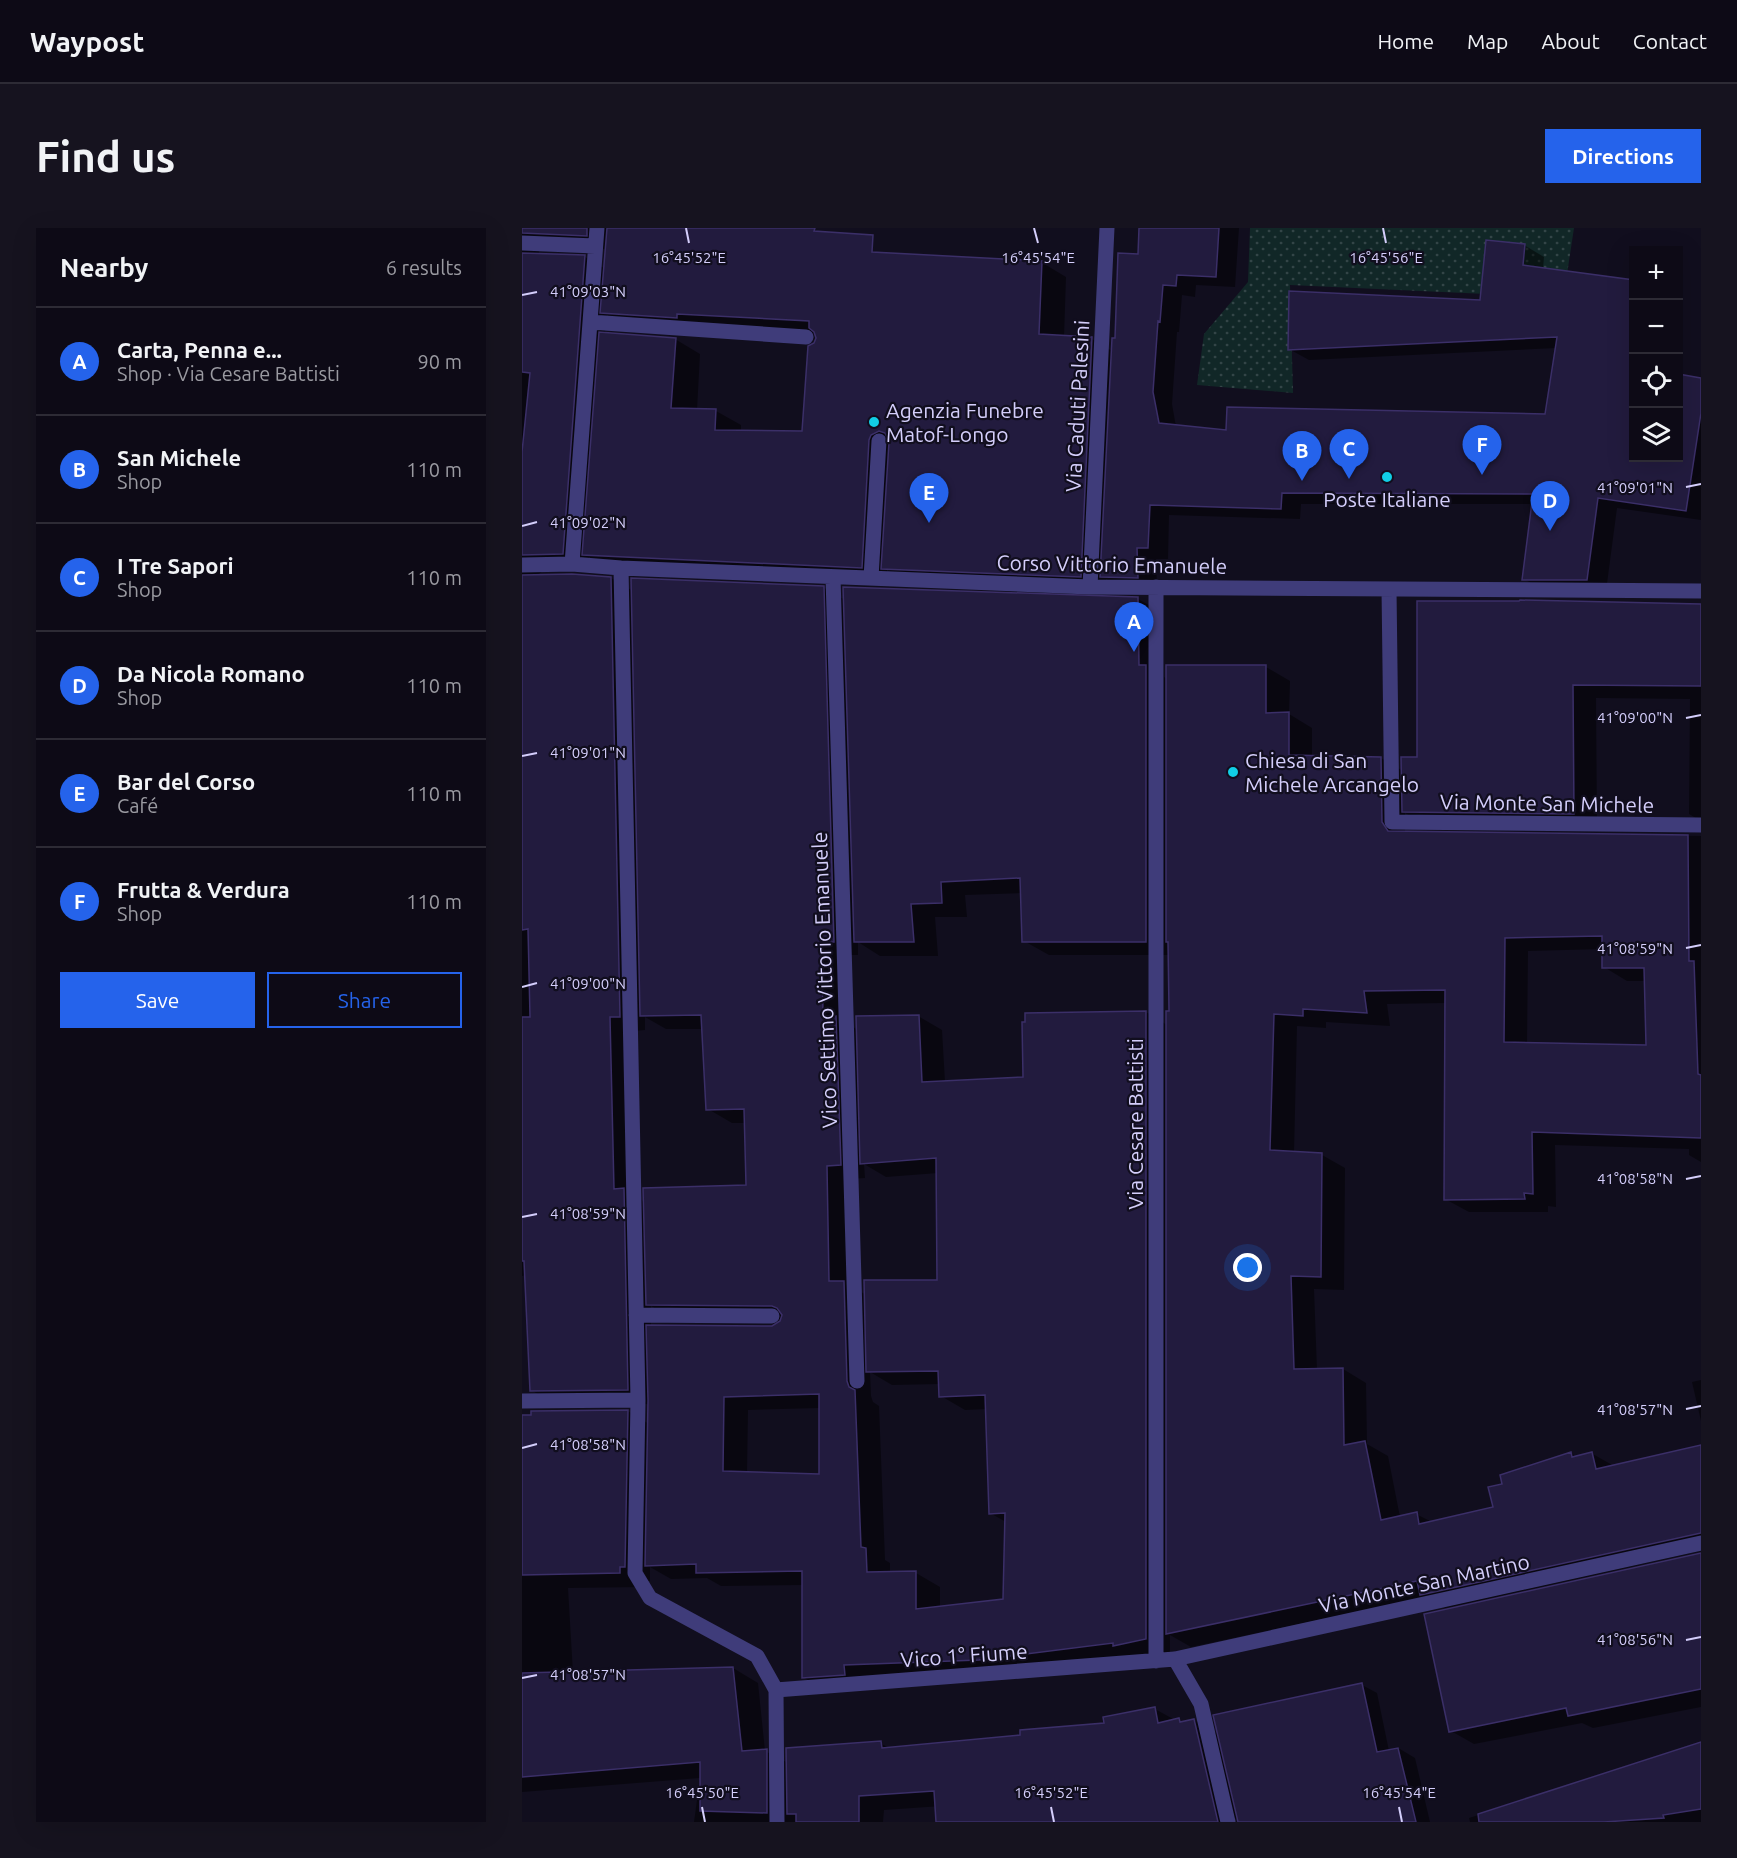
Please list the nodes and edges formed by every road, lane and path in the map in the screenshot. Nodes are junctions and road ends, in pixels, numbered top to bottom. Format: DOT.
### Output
graph roads {
  1 [pos="597,228"];
  2 [pos="1107,228"];
  3 [pos="522,243"];
  4 [pos="595,246"];
  5 [pos="590,322"];
  6 [pos="806,337"];
  7 [pos="879,441"];
  8 [pos="572,564"];
  9 [pos="522,565"];
  10 [pos="621,568"];
  11 [pos="833,577"];
  12 [pos="871,578"];
  13 [pos="1090,587"];
  14 [pos="1156,587"];
  15 [pos="1389,589"];
  16 [pos="1701,591"];
  17 [pos="1701,825"];
  18 [pos="636,1316"];
  19 [pos="772,1316"];
  20 [pos="857,1382"];
  21 [pos="638,1400"];
  22 [pos="522,1401"];
  23 [pos="1701,1543"];
  24 [pos="1175,1659"];
  25 [pos="1156,1661"];
  26 [pos="776,1690"];
  27 [pos="777,1822"];
  28 [pos="1228,1822"];
  1 -- 4 [label="street"];
  2 -- 13 [label="street, Via Caduti Palesini"];
  3 -- 4 [label="street"];
  4 -- 5 [label="street"];
  5 -- 6 [label="street"];
  5 -- 8 [label="street"];
  7 -- 12 [label="street"];
  8 -- 9 [label="street, Corso Vittorio Emanuele"];
  8 -- 10 [label="street, Corso Vittorio Emanuele"];
  10 -- 11 [label="street, Corso Vittorio Emanuele"];
  10 -- 18 [label="street"];
  11 -- 12 [label="street, Corso Vittorio Emanuele"];
  11 -- 20 [label="street, Vico Settimo Vittorio Emanuele"];
  12 -- 13 [label="street, Corso Vittorio Emanuele"];
  13 -- 14 [label="street, Corso Vittorio Emanuele"];
  14 -- 15 [label="street, Corso Vittorio Emanuele"];
  14 -- 25 [label="street, Via Cesare Battisti"];
  15 -- 16 [label="street, Corso Vittorio Emanuele"];
  15 -- 17 [label="street, Via Monte San Michele"];
  18 -- 19 [label="street"];
  18 -- 21 [label="street"];
  21 -- 22 [label="street"];
  21 -- 26 [label="street"];
  23 -- 24 [label="street, Via Monte San Martino"];
  24 -- 25 [label="street, Via Monte San Martino"];
  24 -- 28 [label="street"];
  25 -- 26 [label="street, Vico 1° Fiume"];
  26 -- 27 [label="street"];
}
